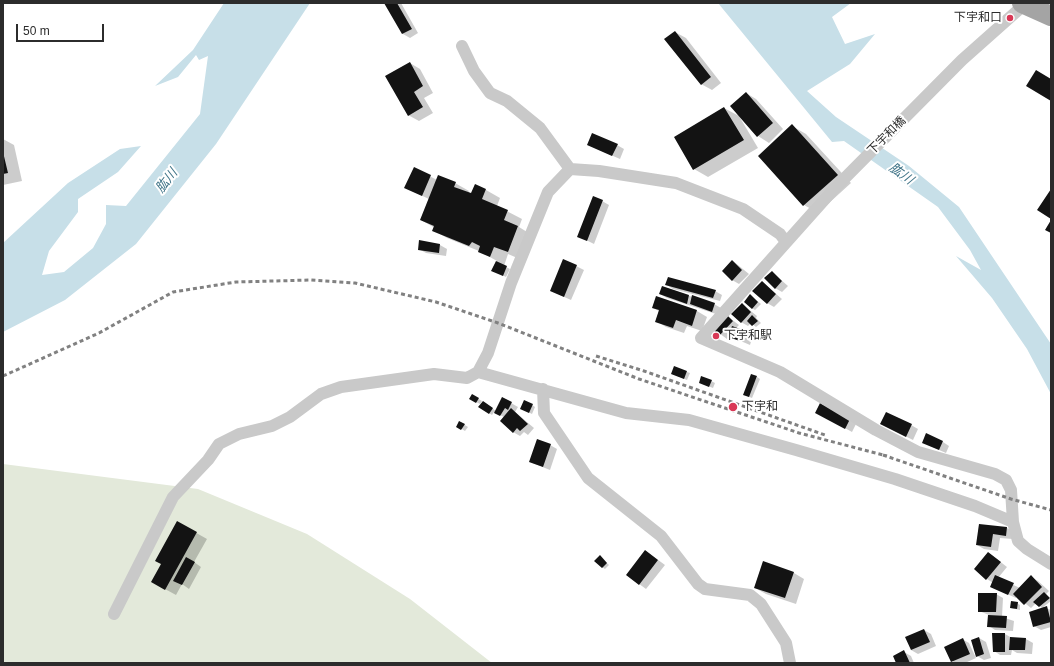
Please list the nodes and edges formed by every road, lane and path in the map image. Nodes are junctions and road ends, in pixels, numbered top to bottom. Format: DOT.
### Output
graph roads {
  1 [pos="1026,4"];
  2 [pos="1051,16"];
  3 [pos="462,46"];
  4 [pos="570,169"];
  5 [pos="786,242"];
  6 [pos="478,372"];
  7 [pos="543,389"];
  8 [pos="1013,522"];
  9 [pos="1051,564"];
  10 [pos="114,614"];
  11 [pos="790,663"];
  1 -- 2 [label="main road"];
  1 -- 5 [label="street, 下宇和橋"];
  3 -- 4 [label="street"];
  4 -- 5 [label="street"];
  4 -- 6 [label="street"];
  5 -- 8 [label="street, 下宇和橋"];
  6 -- 7 [label="street"];
  6 -- 10 [label="street"];
  7 -- 8 [label="street"];
  7 -- 11 [label="street"];
  8 -- 9 [label="street"];
}
